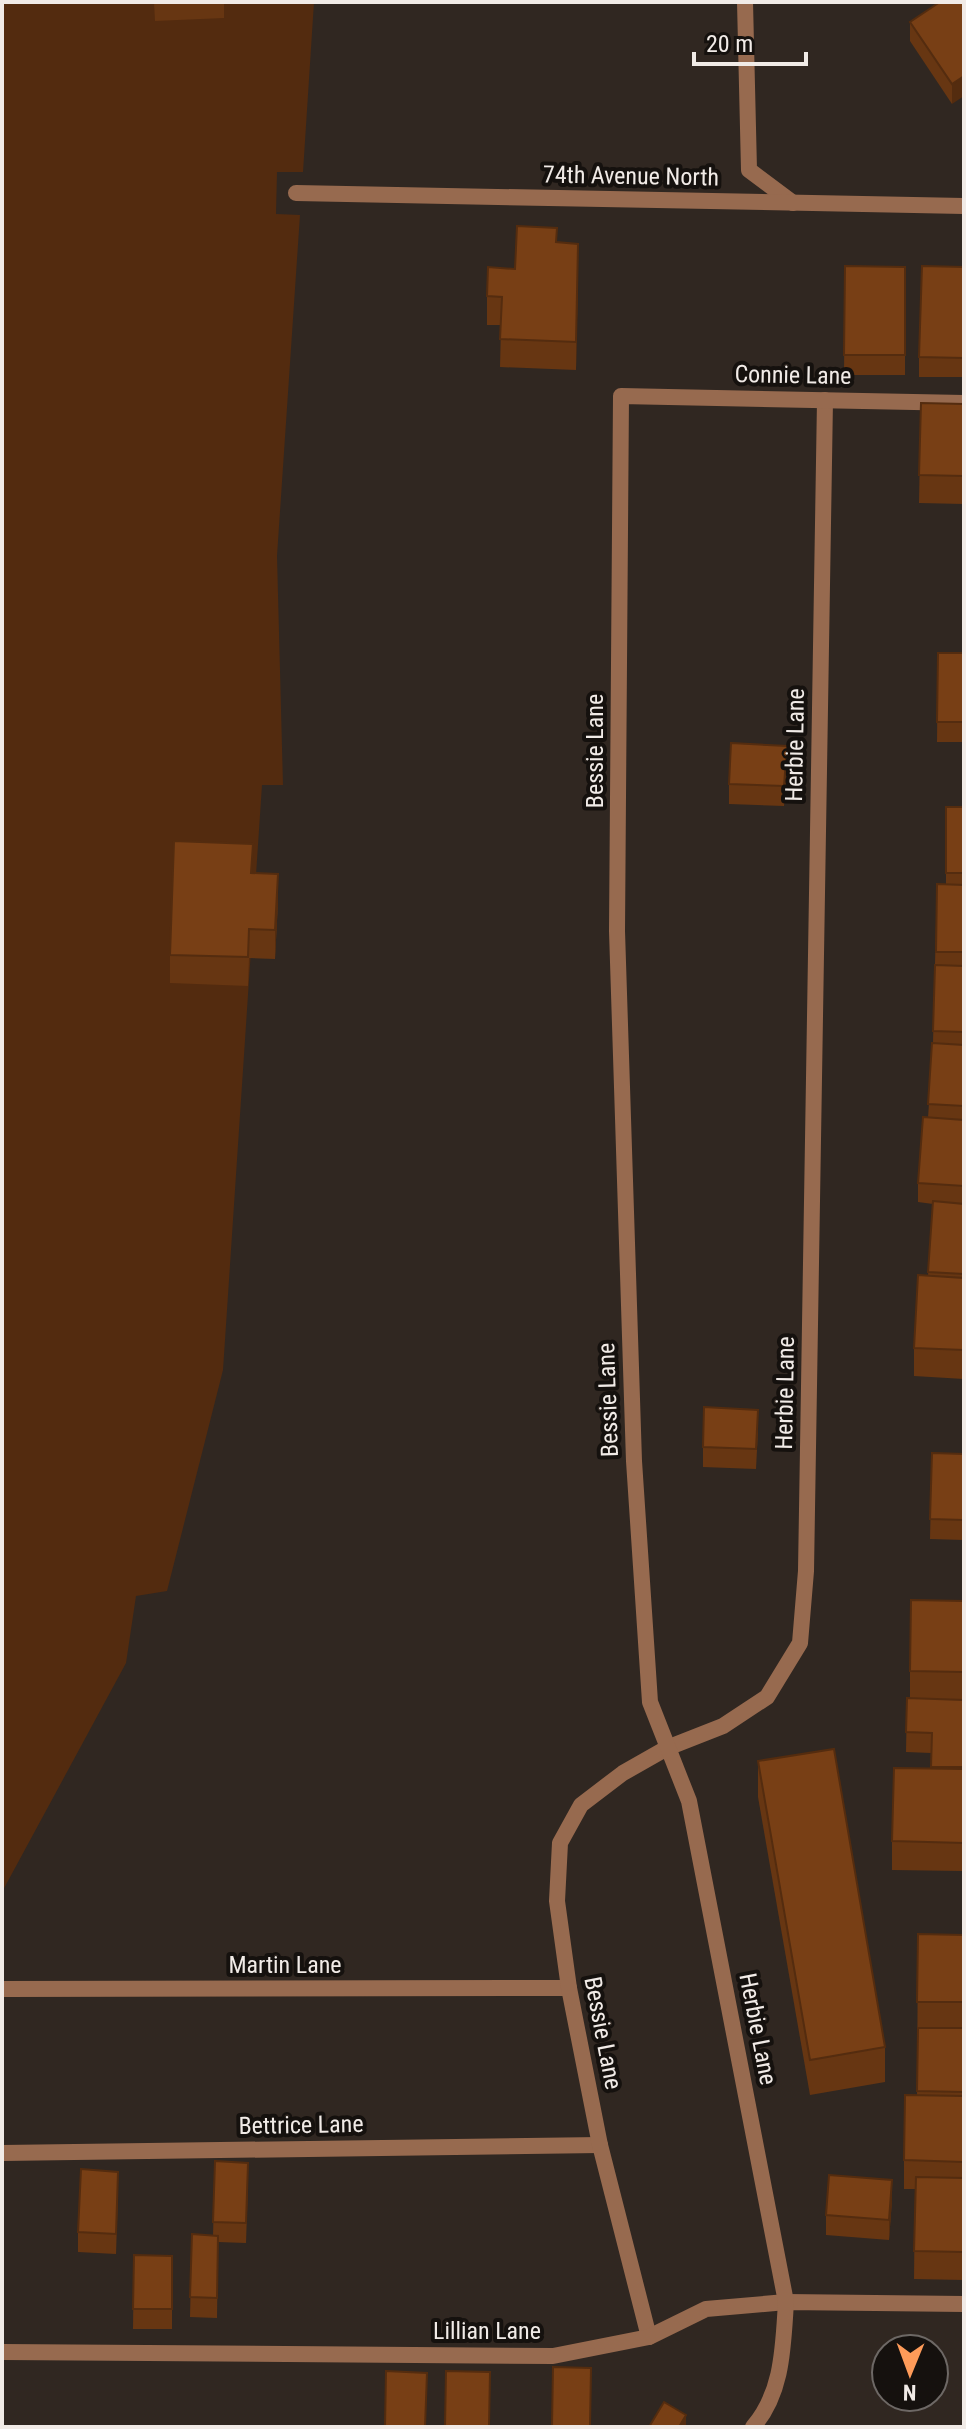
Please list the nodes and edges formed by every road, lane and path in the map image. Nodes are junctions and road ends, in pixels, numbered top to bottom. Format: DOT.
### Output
graph roads {
  1 [pos="745,2"];
  2 [pos="296,193"];
  3 [pos="793,203"];
  4 [pos="964,206"];
  5 [pos="621,396"];
  6 [pos="825,400"];
  7 [pos="964,403"];
  8 [pos="667,1748"];
  9 [pos="569,1988"];
  10 [pos="2,1989"];
  11 [pos="600,2145"];
  12 [pos="2,2153"];
  13 [pos="786,2302"];
  14 [pos="964,2304"];
  15 [pos="649,2337"];
  16 [pos="2,2352"];
  17 [pos="753,2427"];
  1 -- 3 [label="street"];
  2 -- 3 [label="street, 74th Avenue North"];
  3 -- 4 [label="street, 74th Avenue North"];
  5 -- 6 [label="street, Connie Lane"];
  5 -- 8 [label="street, Bessie Lane"];
  6 -- 7 [label="street, Connie Lane"];
  6 -- 8 [label="street, Herbie Lane"];
  8 -- 9 [label="street, Bessie Lane"];
  8 -- 13 [label="street, Herbie Lane"];
  9 -- 10 [label="street, Martin Lane"];
  9 -- 11 [label="street, Bessie Lane"];
  11 -- 12 [label="street, Bettrice Lane"];
  11 -- 15 [label="street, Bessie Lane"];
  13 -- 14 [label="street, Lillian Lane"];
  13 -- 15 [label="street, Lillian Lane"];
  13 -- 17 [label="street, Herbie Lane"];
  15 -- 16 [label="street, Lillian Lane"];
}
